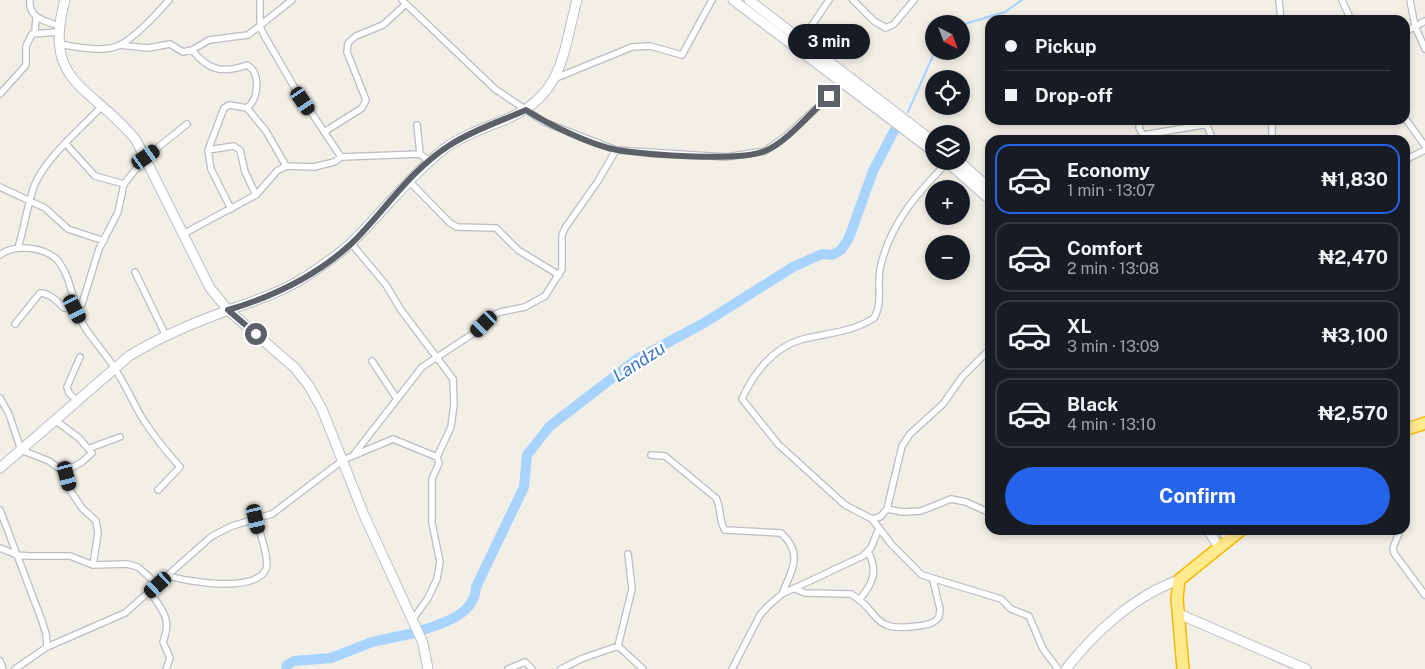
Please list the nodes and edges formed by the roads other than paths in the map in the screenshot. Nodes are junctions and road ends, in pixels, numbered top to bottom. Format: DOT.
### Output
graph roads {
  1 [pos="30,0"];
  2 [pos="65,0"];
  3 [pos="169,0"];
  4 [pos="260,0"];
  5 [pos="292,0"];
  6 [pos="577,0"];
  7 [pos="712,0"];
  8 [pos="733,0"];
  9 [pos="749,0"];
  10 [pos="829,0"];
  11 [pos="853,0"];
  12 [pos="914,0"];
  13 [pos="1279,0"];
  14 [pos="1342,0"];
  15 [pos="1410,0"];
  16 [pos="404,2"];
  17 [pos="1280,15"];
  18 [pos="1349,15"];
  19 [pos="36,17"];
  20 [pos="1425,21"];
  21 [pos="1415,26"];
  22 [pos="260,27"];
  23 [pos="58,29"];
  24 [pos="1410,29"];
  25 [pos="35,32"];
  26 [pos="802,40"];
  27 [pos="59,44"];
  28 [pos="119,45"];
  29 [pos="1425,49"];
  30 [pos="192,50"];
  31 [pos="556,78"];
  32 [pos="843,84"];
  33 [pos="0,94"];
  34 [pos="101,107"];
  35 [pos="247,108"];
  36 [pos="526,110"];
  37 [pos="187,124"];
  38 [pos="417,125"];
  39 [pos="1203,125"];
  40 [pos="1203,125"];
  41 [pos="1410,125"];
  42 [pos="324,132"];
  43 [pos="925,135"];
  44 [pos="1143,135"];
  45 [pos="1211,135"];
  46 [pos="66,144"];
  47 [pos="925,145"];
  48 [pos="1425,146"];
  49 [pos="208,150"];
  50 [pos="616,150"];
  51 [pos="1425,150"];
  52 [pos="420,154"];
  53 [pos="341,157"];
  54 [pos="1410,158"];
  55 [pos="147,159"];
  56 [pos="429,161"];
  57 [pos="286,166"];
  58 [pos="939,170"];
  59 [pos="956,170"];
  60 [pos="968,170"];
  61 [pos="409,181"];
  62 [pos="124,184"];
  63 [pos="985,185"];
  64 [pos="0,187"];
  65 [pos="256,195"];
  66 [pos="985,196"];
  67 [pos="32,201"];
  68 [pos="231,210"];
  69 [pos="184,234"];
  70 [pos="104,241"];
  71 [pos="351,243"];
  72 [pos="18,248"];
  73 [pos="0,255"];
  74 [pos="135,272"];
  75 [pos="559,275"];
  76 [pos="75,309"];
  77 [pos="228,310"];
  78 [pos="15,324"];
  79 [pos="166,336"];
  80 [pos="985,354"];
  81 [pos="80,357"];
  82 [pos="437,357"];
  83 [pos="372,360"];
  84 [pos="115,368"];
  85 [pos="0,398"];
  86 [pos="396,399"];
  87 [pos="77,401"];
  88 [pos="55,420"];
  89 [pos="1425,423"];
  90 [pos="1410,428"];
  91 [pos="120,437"];
  92 [pos="90,448"];
  93 [pos="21,450"];
  94 [pos="353,454"];
  95 [pos="651,455"];
  96 [pos="437,457"];
  97 [pos="343,460"];
  98 [pos="0,468"];
  99 [pos="64,472"];
  100 [pos="158,490"];
  101 [pos="888,509"];
  102 [pos="0,510"];
  103 [pos="985,511"];
  104 [pos="256,519"];
  105 [pos="872,519"];
  106 [pos="879,528"];
  107 [pos="1211,535"];
  108 [pos="1225,535"];
  109 [pos="1398,535"];
  110 [pos="1219,547"];
  111 [pos="0,548"];
  112 [pos="868,552"];
  113 [pos="628,554"];
  114 [pos="17,555"];
  115 [pos="94,565"];
  116 [pos="169,576"];
  117 [pos="933,580"];
  118 [pos="1179,580"];
  119 [pos="158,585"];
  120 [pos="795,589"];
  121 [pos="150,592"];
  122 [pos="782,594"];
  123 [pos="1425,595"];
  124 [pos="859,600"];
  125 [pos="1180,614"];
  126 [pos="413,619"];
  127 [pos="618,646"];
  128 [pos="47,647"];
  129 [pos="0,661"];
  130 [pos="3,669"];
  131 [pos="15,669"];
  132 [pos="166,669"];
  133 [pos="428,669"];
  134 [pos="508,669"];
  135 [pos="532,669"];
  136 [pos="560,669"];
  137 [pos="643,669"];
  138 [pos="732,669"];
  139 [pos="1058,669"];
  140 [pos="1066,669"];
  141 [pos="1183,669"];
  142 [pos="1306,669"];
  1 -- 19 [label="street"];
  2 -- 23 [label="street"];
  3 -- 28 [label="street"];
  4 -- 22 [label="street"];
  5 -- 22 [label="street"];
  6 -- 31 [label="street"];
  7 -- 31 [label="street"];
  8 -- 32 [label="street"];
  9 -- 26 [label="street"];
  10 -- 26 [label="street"];
  11 -- 12 [label="street"];
  13 -- 17 [label="street"];
  14 -- 18 [label="street"];
  15 -- 21 [label="street"];
  16 -- 36 [label="street"];
  16 -- 42 [label="street"];
  19 -- 23 [label="street"];
  19 -- 25 [label="street"];
  20 -- 21 [label="street"];
  21 -- 24 [label="street"];
  21 -- 29 [label="street"];
  22 -- 30 [label="street"];
  22 -- 42 [label="street"];
  23 -- 25 [label="street"];
  23 -- 27 [label="street"];
  25 -- 33 [label="street"];
  26 -- 43 [label="street"];
  27 -- 28 [label="street"];
  27 -- 34 [label="street"];
  28 -- 30 [label="street"];
  30 -- 35 [label="street"];
  31 -- 36 [label="street"];
  32 -- 47 [label="street"];
  32 -- 50 [label="street"];
  34 -- 46 [label="street"];
  34 -- 55 [label="street"];
  35 -- 49 [label="street"];
  35 -- 57 [label="street"];
  36 -- 50 [label="street"];
  36 -- 56 [label="street"];
  37 -- 55 [label="street"];
  38 -- 52 [label="street"];
  39 -- 45 [label="street"];
  40 -- 44 [label="street"];
  41 -- 48 [label="street"];
  42 -- 53 [label="street"];
  46 -- 62 [label="street"];
  46 -- 67 [label="street"];
  49 -- 65 [label="street"];
  49 -- 68 [label="street"];
  50 -- 75 [label="street"];
  51 -- 54 [label="street"];
  52 -- 53 [label="street"];
  52 -- 56 [label="street"];
  53 -- 57 [label="street"];
  55 -- 62 [label="street"];
  55 -- 69 [label="street"];
  56 -- 61 [label="street"];
  57 -- 65 [label="street"];
  58 -- 105 [label="street"];
  59 -- 66 [label="street"];
  60 -- 63 [label="street"];
  61 -- 71 [label="street"];
  61 -- 75 [label="street"];
  62 -- 70 [label="street"];
  64 -- 67 [label="street"];
  65 -- 68 [label="street"];
  67 -- 70 [label="street"];
  67 -- 72 [label="street"];
  68 -- 69 [label="street"];
  69 -- 77 [label="street"];
  70 -- 76 [label="street"];
  71 -- 77 [label="street"];
  71 -- 82 [label="street"];
  72 -- 73 [label="street"];
  72 -- 76 [label="street"];
  74 -- 79 [label="street"];
  75 -- 82 [label="street"];
  76 -- 78 [label="street"];
  76 -- 84 [label="street"];
  77 -- 79 [label="street"];
  77 -- 97 [label="street"];
  79 -- 84 [label="street"];
  80 -- 101 [label="street"];
  81 -- 87 [label="street"];
  82 -- 86 [label="street"];
  82 -- 96 [label="street"];
  83 -- 86 [label="street"];
  84 -- 87 [label="street"];
  84 -- 100 [label="street"];
  85 -- 93 [label="street"];
  86 -- 94 [label="street"];
  87 -- 88 [label="street"];
  88 -- 92 [label="street"];
  88 -- 93 [label="street"];
  89 -- 90 [label="highway"];
  91 -- 92 [label="street"];
  92 -- 99 [label="street"];
  93 -- 98 [label="street"];
  93 -- 99 [label="street"];
  94 -- 96 [label="street"];
  94 -- 97 [label="street"];
  95 -- 122 [label="street"];
  96 -- 126 [label="street"];
  97 -- 104 [label="street"];
  97 -- 126 [label="street"];
  99 -- 115 [label="street"];
  101 -- 103 [label="street"];
  101 -- 105 [label="street"];
  102 -- 114 [label="street"];
  104 -- 116 [label="street"];
  104 -- 116 [label="street"];
  105 -- 106 [label="street"];
  106 -- 112 [label="street"];
  106 -- 117 [label="street"];
  107 -- 110 [label="street"];
  108 -- 110 [label="highway"];
  109 -- 123 [label="street"];
  110 -- 118 [label="highway"];
  111 -- 114 [label="street"];
  112 -- 120 [label="street"];
  112 -- 124 [label="street"];
  113 -- 127 [label="street"];
  114 -- 115 [label="street"];
  114 -- 128 [label="street"];
  115 -- 119 [label="street"];
  116 -- 119 [label="street"];
  117 -- 124 [label="street"];
  117 -- 139 [label="street"];
  118 -- 125 [label="highway"];
  118 -- 140 [label="street"];
  119 -- 121 [label="street"];
  120 -- 122 [label="street"];
  120 -- 124 [label="street"];
  121 -- 128 [label="street"];
  121 -- 132 [label="street"];
  122 -- 138 [label="street"];
  125 -- 141 [label="highway"];
  125 -- 142 [label="street"];
  126 -- 133 [label="street"];
  127 -- 136 [label="street"];
  127 -- 137 [label="street"];
  128 -- 131 [label="street"];
  129 -- 130 [label="street"];
  134 -- 135 [label="street"];
}
